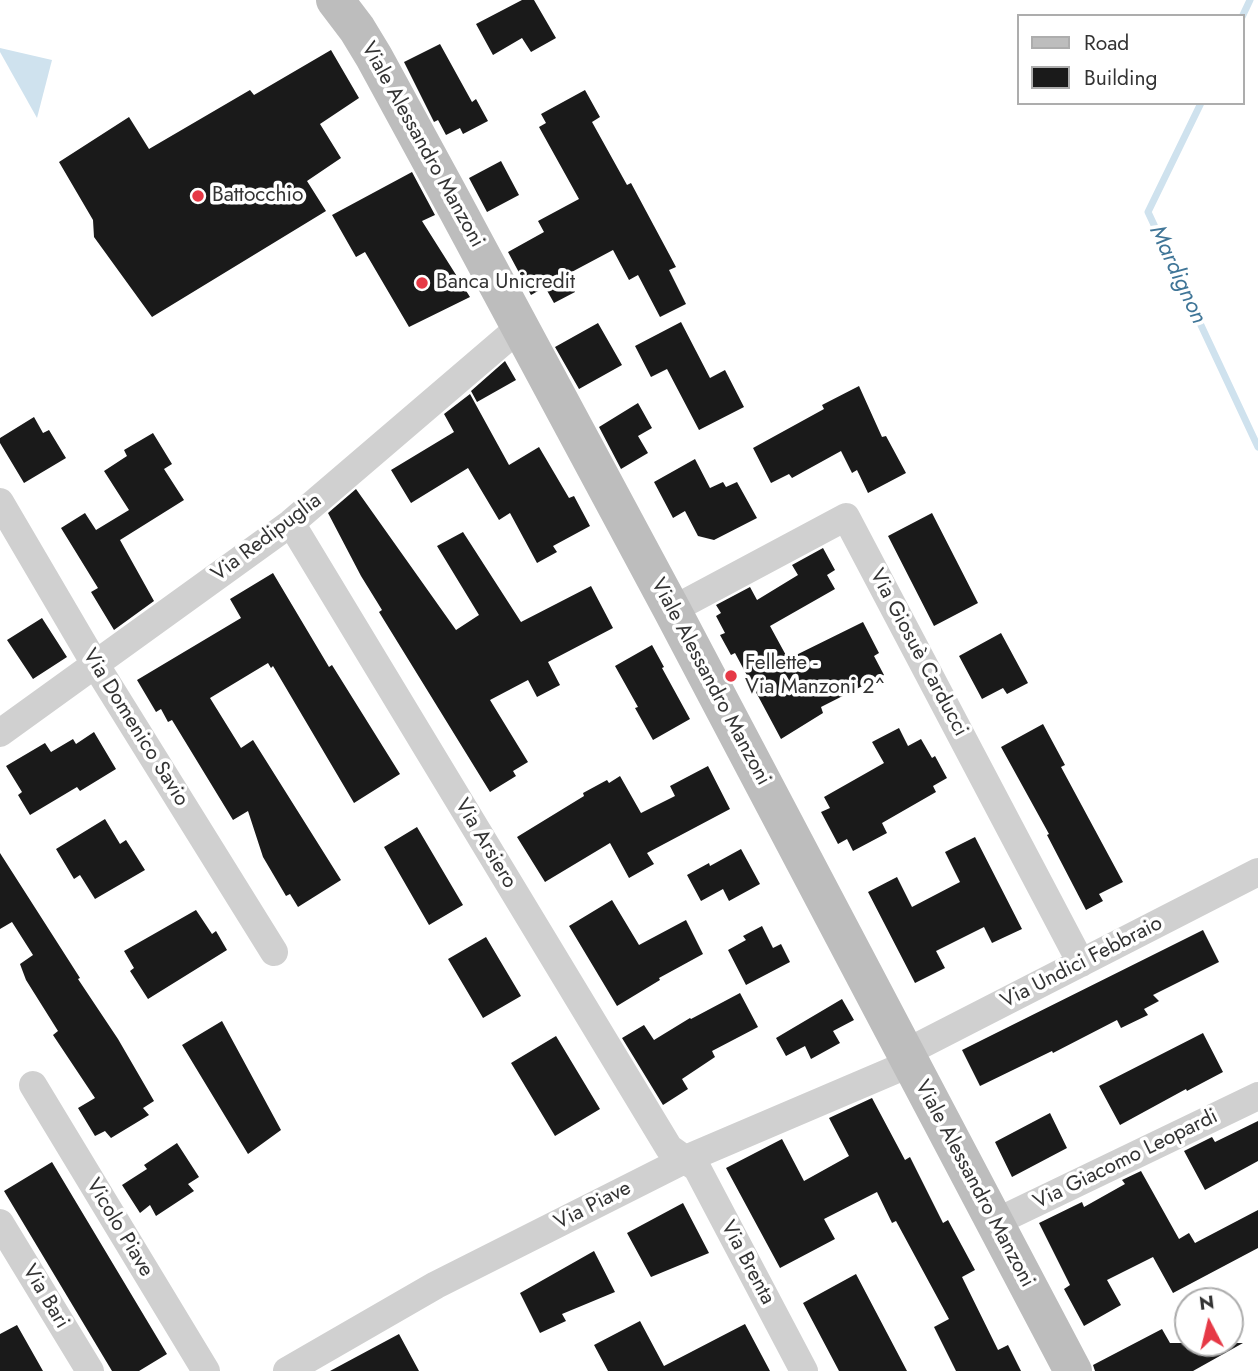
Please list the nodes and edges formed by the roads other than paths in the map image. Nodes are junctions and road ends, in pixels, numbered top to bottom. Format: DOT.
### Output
graph roads {
  1 [pos="335,0"];
  2 [pos="520,327"];
  3 [pos="0,502"];
  4 [pos="291,523"];
  5 [pos="672,610"];
  6 [pos="95,664"];
  7 [pos="0,733"];
  8 [pos="1258,872"];
  9 [pos="274,952"];
  10 [pos="1081,963"];
  11 [pos="908,1058"];
  12 [pos="33,1085"];
  13 [pos="1258,1097"];
  14 [pos="686,1159"];
  15 [pos="0,1223"];
  16 [pos="994,1223"];
  17 [pos="90,1371"];
  18 [pos="206,1371"];
  19 [pos="286,1371"];
  20 [pos="804,1371"];
  21 [pos="1073,1371"];
  1 -- 2 [label="main road, Viale Alessandro Manzoni"];
  2 -- 4 [label="street, Via Redipuglia"];
  2 -- 5 [label="main road, Viale Alessandro Manzoni"];
  3 -- 6 [label="street, Via Domenico Savio"];
  4 -- 6 [label="street, Via Redipuglia"];
  4 -- 14 [label="street, Via Arsiero"];
  5 -- 10 [label="street, Via Giosuè Carducci"];
  5 -- 11 [label="main road, Viale Alessandro Manzoni"];
  6 -- 7 [label="street, Via Redipuglia"];
  6 -- 9 [label="street, Via Domenico Savio"];
  8 -- 10 [label="street, Via Undici Febbraio"];
  10 -- 11 [label="street, Via Undici Febbraio"];
  11 -- 14 [label="street, Via Piave"];
  11 -- 16 [label="main road, Viale Alessandro Manzoni"];
  12 -- 18 [label="street, Vicolo Piave"];
  13 -- 16 [label="street, Via Giacomo Leopardi"];
  14 -- 19 [label="street, Via Piave"];
  14 -- 20 [label="street, Via Brenta"];
  15 -- 17 [label="street, Via Bari"];
  16 -- 21 [label="main road, Viale Alessandro Manzoni"];
}
